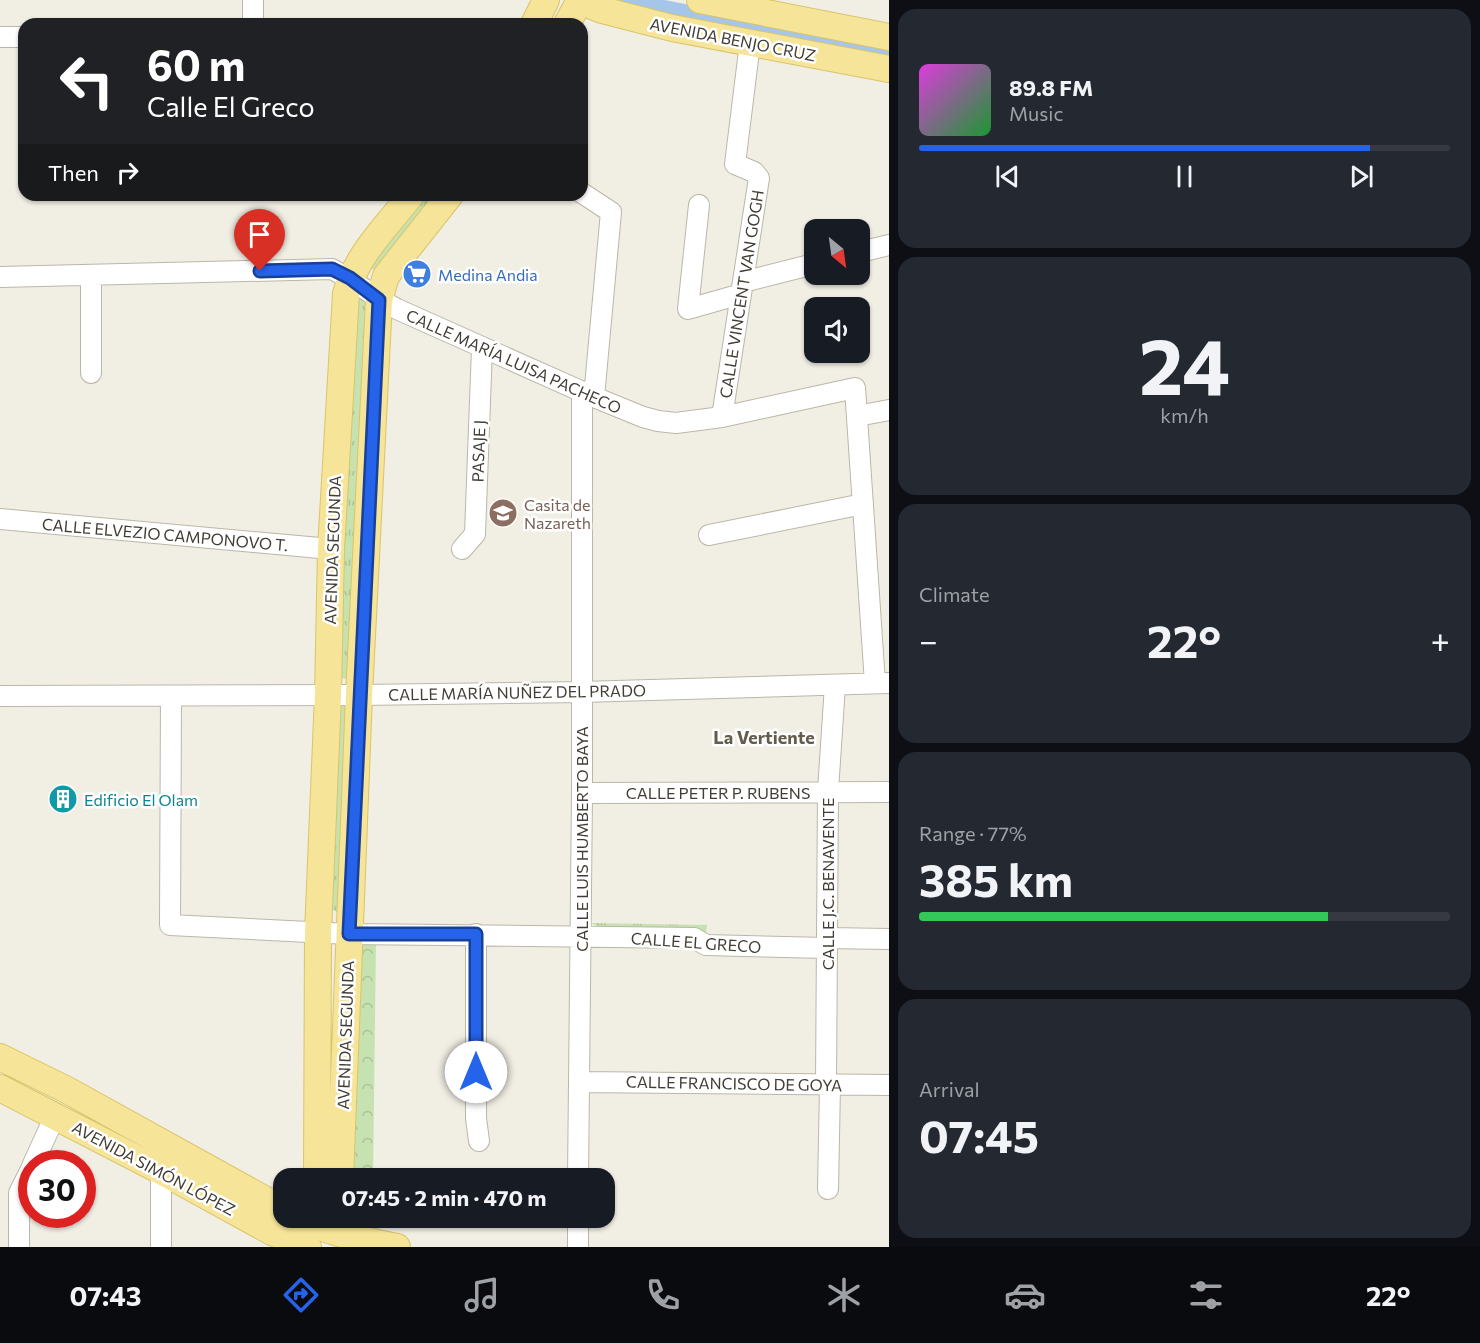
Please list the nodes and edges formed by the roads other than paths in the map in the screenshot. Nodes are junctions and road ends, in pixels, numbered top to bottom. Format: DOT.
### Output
graph roads {
  1 [pos="253,0"];
  2 [pos="546,0"];
  3 [pos="579,0"];
  4 [pos="700,0"];
  5 [pos="253,18"];
  6 [pos="537,18"];
  7 [pos="570,18"];
  8 [pos="0,37"];
  9 [pos="18,37"];
  10 [pos="889,37"];
  11 [pos="750,43"];
  12 [pos="889,69"];
  13 [pos="588,197"];
  14 [pos="406,201"];
  15 [pos="445,201"];
  16 [pos="699,205"];
  17 [pos="889,245"];
  18 [pos="870,250"];
  19 [pos="804,267"];
  20 [pos="91,275"];
  21 [pos="0,277"];
  22 [pos="350,278"];
  23 [pos="742,288"];
  24 [pos="379,300"];
  25 [pos="482,348"];
  26 [pos="91,373"];
  27 [pos="588,394"];
  28 [pos="889,410"];
  29 [pos="857,416"];
  30 [pos="722,417"];
  31 [pos="863,504"];
  32 [pos="0,519"];
  33 [pos="709,535"];
  34 [pos="331,549"];
  35 [pos="462,549"];
  36 [pos="882,683"];
  37 [pos="835,685"];
  38 [pos="581,692"];
  39 [pos="328,695"];
  40 [pos="359,695"];
  41 [pos="0,696"];
  42 [pos="171,696"];
  43 [pos="828,791"];
  44 [pos="889,792"];
  45 [pos="582,793"];
  46 [pos="318,933"];
  47 [pos="349,934"];
  48 [pos="476,934"];
  49 [pos="580,936"];
  50 [pos="889,939"];
  51 [pos="827,943"];
  52 [pos="0,1057"];
  53 [pos="579,1082"];
  54 [pos="828,1085"];
  55 [pos="889,1085"];
  56 [pos="0,1088"];
  57 [pos="55,1116"];
  58 [pos="478,1141"];
  59 [pos="39,1150"];
  60 [pos="317,1168"];
  61 [pos="340,1168"];
  62 [pos="578,1168"];
  63 [pos="161,1171"];
  64 [pos="828,1189"];
  65 [pos="273,1204"];
  66 [pos="9,1206"];
  67 [pos="578,1228"];
  68 [pos="322,1232"];
  69 [pos="19,1247"];
  70 [pos="161,1247"];
  71 [pos="397,1247"];
  72 [pos="578,1247"];
  1 -- 5 [label="street"];
  2 -- 6 [label="main road"];
  3 -- 7 [label="main road"];
  3 -- 11 [label="main road, AVENIDA BENJO CRUZ"];
  4 -- 10 [label="main road, AVENIDA BENJO CRUZ"];
  8 -- 9 [label="street"];
  11 -- 12 [label="main road, AVENIDA BENJO CRUZ"];
  11 -- 23 [label="street, CALLE VINCENT VAN GOGH"];
  13 -- 27 [label="street, CALLE LUIS HUMBERTO BAYA"];
  14 -- 22 [label="main road, AVENIDA SEGUNDA"];
  15 -- 24 [label="main road, AVENIDA SEGUNDA"];
  16 -- 23 [label="street"];
  17 -- 18 [label="street"];
  19 -- 23 [label="street"];
  20 -- 21 [label="street, CALLE MARÍA LUISA PACHECO"];
  20 -- 22 [label="street, CALLE MARÍA LUISA PACHECO"];
  20 -- 26 [label="street"];
  22 -- 24 [label="street, CALLE MARÍA LUISA PACHECO"];
  22 -- 34 [label="main road, AVENIDA SEGUNDA"];
  23 -- 30 [label="street, CALLE VINCENT VAN GOGH"];
  24 -- 25 [label="street, CALLE MARÍA LUISA PACHECO"];
  24 -- 40 [label="main road, AVENIDA SEGUNDA"];
  25 -- 27 [label="street, CALLE MARÍA LUISA PACHECO"];
  25 -- 35 [label="street, PASAJE J"];
  27 -- 30 [label="street, CALLE MARÍA LUISA PACHECO"];
  27 -- 38 [label="street, CALLE LUIS HUMBERTO BAYA"];
  28 -- 29 [label="street"];
  29 -- 30 [label="street, CALLE MARÍA LUISA PACHECO"];
  29 -- 31 [label="street"];
  31 -- 33 [label="street"];
  31 -- 36 [label="street"];
  32 -- 34 [label="street, CALLE ELVEZIO CAMPONOVO T."];
  34 -- 39 [label="main road, AVENIDA SEGUNDA"];
  36 -- 37 [label="street, CALLE MARÍA NUÑEZ DEL PRADO"];
  37 -- 38 [label="street, CALLE MARÍA NUÑEZ DEL PRADO"];
  37 -- 43 [label="street, CALLE J.C. BENAVENTE"];
  38 -- 40 [label="street, CALLE MARÍA NUÑEZ DEL PRADO"];
  38 -- 45 [label="street, CALLE LUIS HUMBERTO BAYA"];
  39 -- 40 [label="street, CALLE MARÍA NUÑEZ DEL PRADO"];
  39 -- 42 [label="street, CALLE MARÍA NUÑEZ DEL PRADO"];
  39 -- 46 [label="main road, AVENIDA SEGUNDA"];
  40 -- 47 [label="main road, AVENIDA SEGUNDA"];
  41 -- 42 [label="street, CALLE MARÍA NUÑEZ DEL PRADO"];
  42 -- 46 [label="street, CALLE EL GRECO"];
  43 -- 44 [label="street, CALLE PETER P. RUBENS"];
  43 -- 45 [label="street, CALLE PETER P. RUBENS"];
  43 -- 51 [label="street, CALLE J.C. BENAVENTE"];
  45 -- 49 [label="street, CALLE LUIS HUMBERTO BAYA"];
  46 -- 47 [label="street, CALLE EL GRECO"];
  46 -- 60 [label="main road, AVENIDA SEGUNDA"];
  47 -- 48 [label="street, CALLE EL GRECO"];
  47 -- 61 [label="main road, AVENIDA SEGUNDA"];
  48 -- 49 [label="street, CALLE EL GRECO"];
  48 -- 58 [label="street"];
  49 -- 51 [label="street, CALLE EL GRECO"];
  49 -- 53 [label="street, CALLE LUIS HUMBERTO BAYA"];
  50 -- 51 [label="street, CALLE EL GRECO"];
  51 -- 54 [label="street, CALLE J.C. BENAVENTE"];
  52 -- 65 [label="main road, AVENIDA SIMÓN LÓPEZ"];
  53 -- 54 [label="street, CALLE FRANCISCO DE GOYA"];
  53 -- 62 [label="street, CALLE LUIS HUMBERTO BAYA"];
  54 -- 55 [label="street, CALLE FRANCISCO DE GOYA"];
  54 -- 64 [label="street, CALLE J.C. BENAVENTE"];
  56 -- 57 [label="main road, AVENIDA SIMÓN LÓPEZ"];
  57 -- 59 [label="street"];
  57 -- 63 [label="main road, AVENIDA SIMÓN LÓPEZ"];
  63 -- 68 [label="main road, AVENIDA SIMÓN LÓPEZ"];
  63 -- 70 [label="street"];
  66 -- 69 [label="street"];
  67 -- 72 [label="street"];
  68 -- 71 [label="main road, AVENIDA SIMÓN LÓPEZ"];
}
